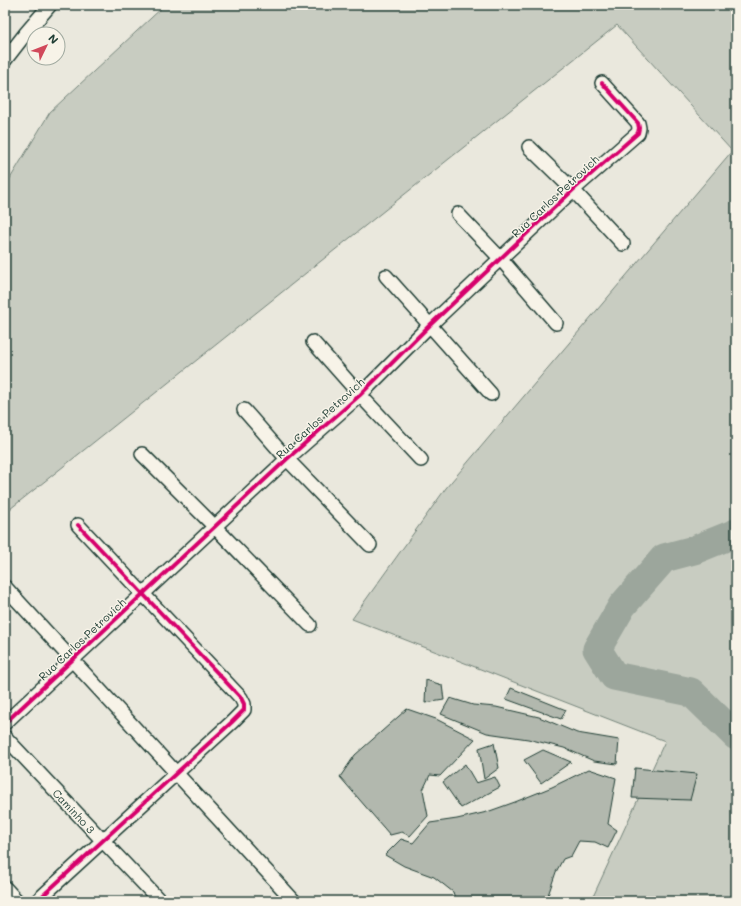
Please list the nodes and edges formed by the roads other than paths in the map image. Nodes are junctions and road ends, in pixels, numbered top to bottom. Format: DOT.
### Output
graph roads {
  1 [pos="50,5"];
  2 [pos="5,60"];
  3 [pos="602,84"];
  4 [pos="529,147"];
  5 [pos="573,190"];
  6 [pos="458,214"];
  7 [pos="624,244"];
  8 [pos="500,258"];
  9 [pos="386,276"];
  10 [pos="556,323"];
  11 [pos="430,325"];
  12 [pos="312,342"];
  13 [pos="491,394"];
  14 [pos="360,395"];
  15 [pos="244,410"];
  16 [pos="142,454"];
  17 [pos="287,459"];
  18 [pos="421,460"];
  19 [pos="78,525"];
  20 [pos="215,527"];
  21 [pos="370,545"];
  22 [pos="5,587"];
  23 [pos="142,594"];
  24 [pos="310,625"];
  25 [pos="73,660"];
  26 [pos="5,723"];
  27 [pos="5,737"];
  28 [pos="176,773"];
  29 [pos="103,841"];
  30 [pos="5,888"];
  31 [pos="17,901"];
  32 [pos="37,901"];
  33 [pos="160,901"];
  34 [pos="294,901"];
  1 -- 2 [label="street"];
  3 -- 5 [label="street, Rua Carlos Petrovich"];
  4 -- 5 [label="street"];
  5 -- 7 [label="street"];
  5 -- 8 [label="street, Rua Carlos Petrovich"];
  6 -- 8 [label="street"];
  8 -- 10 [label="street"];
  8 -- 11 [label="street, Rua Carlos Petrovich"];
  9 -- 11 [label="street"];
  11 -- 13 [label="street"];
  11 -- 14 [label="street, Rua Carlos Petrovich"];
  12 -- 14 [label="street"];
  14 -- 17 [label="street, Rua Carlos Petrovich"];
  14 -- 18 [label="street"];
  15 -- 17 [label="street"];
  16 -- 20 [label="street"];
  17 -- 20 [label="street, Rua Carlos Petrovich"];
  17 -- 21 [label="street"];
  19 -- 23 [label="street"];
  20 -- 23 [label="street, Rua Carlos Petrovich"];
  20 -- 24 [label="street"];
  22 -- 25 [label="street"];
  23 -- 25 [label="street, Rua Carlos Petrovich"];
  23 -- 28 [label="street"];
  25 -- 26 [label="street, Rua Carlos Petrovich"];
  25 -- 28 [label="street"];
  27 -- 29 [label="street, Caminho 3"];
  28 -- 29 [label="street"];
  28 -- 34 [label="street"];
  29 -- 32 [label="street"];
  29 -- 33 [label="street, Caminho 3"];
  30 -- 31 [label="street"];
}
